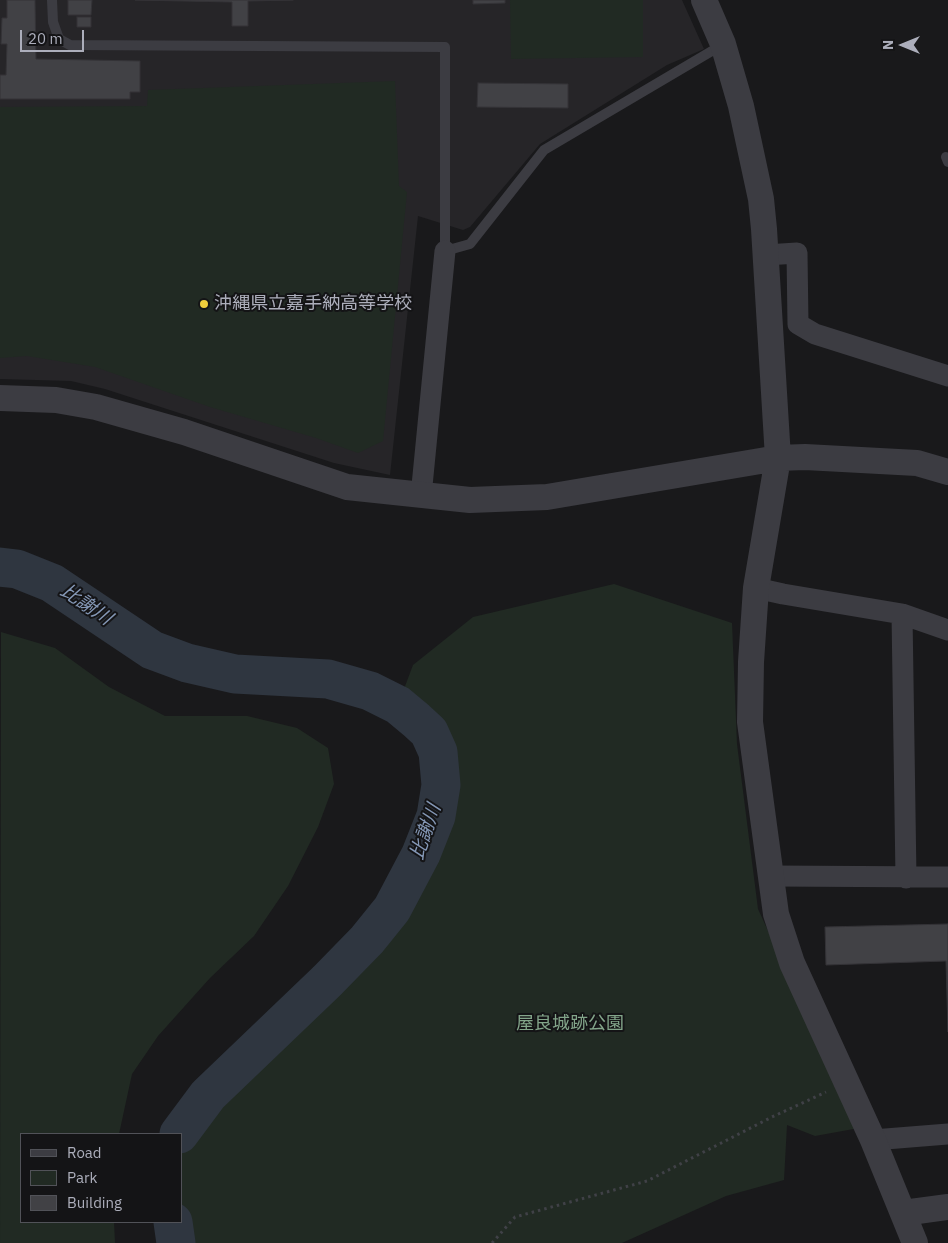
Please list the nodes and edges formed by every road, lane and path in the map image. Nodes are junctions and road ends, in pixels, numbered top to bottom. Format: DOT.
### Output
graph roads {
  1 [pos="52,0"];
  2 [pos="704,0"];
  3 [pos="723,44"];
  4 [pos="445,251"];
  5 [pos="766,254"];
  6 [pos="948,376"];
  7 [pos="0,398"];
  8 [pos="778,458"];
  9 [pos="948,472"];
  10 [pos="421,496"];
  11 [pos="756,588"];
  12 [pos="902,614"];
  13 [pos="948,630"];
  14 [pos="771,876"];
  15 [pos="948,877"];
  16 [pos="906,878"];
  17 [pos="847,1082"];
  18 [pos="948,1134"];
  19 [pos="873,1140"];
  20 [pos="948,1207"];
  21 [pos="903,1213"];
  22 [pos="492,1243"];
  23 [pos="915,1243"];
  1 -- 4 [label="lane"];
  2 -- 3 [label="street"];
  3 -- 4 [label="lane"];
  3 -- 5 [label="street"];
  4 -- 10 [label="street"];
  5 -- 6 [label="street"];
  5 -- 8 [label="street"];
  7 -- 10 [label="street"];
  8 -- 9 [label="street"];
  8 -- 10 [label="street"];
  8 -- 11 [label="street"];
  11 -- 12 [label="street"];
  11 -- 14 [label="street"];
  12 -- 13 [label="street"];
  12 -- 16 [label="street"];
  14 -- 16 [label="street"];
  14 -- 17 [label="street"];
  15 -- 16 [label="street"];
  17 -- 19 [label="street"];
  17 -- 22 [label="path"];
  18 -- 19 [label="street"];
  19 -- 21 [label="street"];
  20 -- 21 [label="street"];
  21 -- 23 [label="street"];
}
